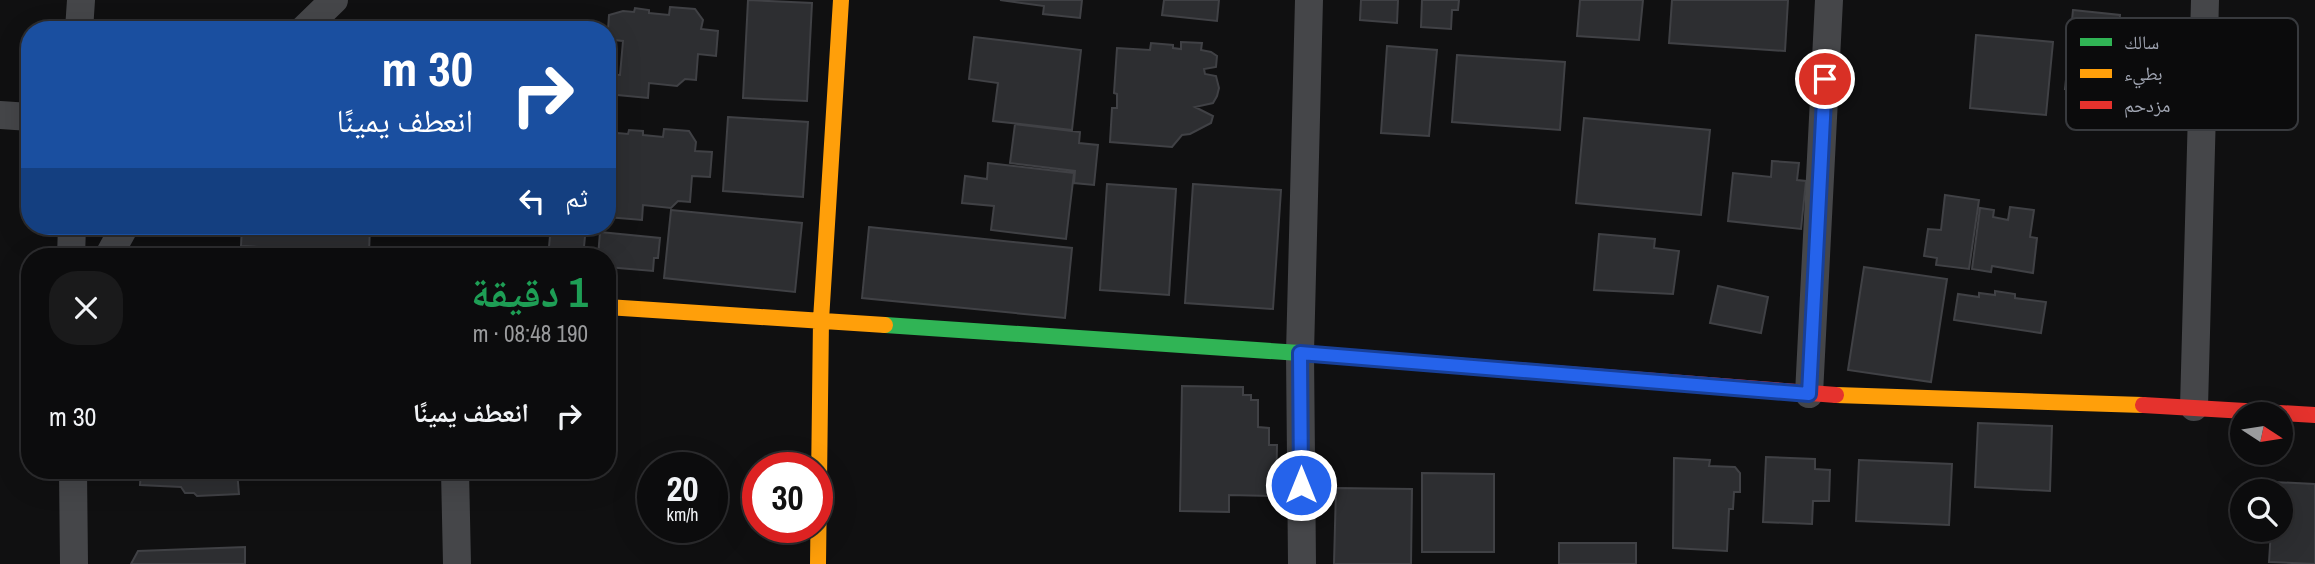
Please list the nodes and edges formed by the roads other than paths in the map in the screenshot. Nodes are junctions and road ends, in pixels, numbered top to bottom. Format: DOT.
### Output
graph roads {
  1 [pos="81,0"];
  2 [pos="334,0"];
  3 [pos="841,0"];
  4 [pos="1309,0"];
  5 [pos="1829,0"];
  6 [pos="2205,0"];
  7 [pos="2205,18"];
  8 [pos="80,21"];
  9 [pos="312,21"];
  10 [pos="0,115"];
  11 [pos="21,116"];
  12 [pos="2201,130"];
  13 [pos="616,308"];
  14 [pos="821,320"];
  15 [pos="1300,353"];
  16 [pos="1809,394"];
  17 [pos="2194,407"];
  18 [pos="2315,415"];
  19 [pos="73,479"];
  20 [pos="455,479"];
  21 [pos="74,564"];
  22 [pos="457,564"];
  23 [pos="818,564"];
  24 [pos="1301,564"];
  1 -- 8 [label="street"];
  2 -- 9 [label="street"];
  3 -- 14 [label="street"];
  4 -- 15 [label="street"];
  5 -- 16 [label="street"];
  6 -- 7 [label="street"];
  10 -- 11 [label="street"];
  12 -- 17 [label="street"];
  13 -- 14 [label="street"];
  14 -- 15 [label="street"];
  14 -- 23 [label="street"];
  15 -- 16 [label="street"];
  15 -- 24 [label="street"];
  16 -- 17 [label="street"];
  17 -- 18 [label="street"];
  19 -- 21 [label="street"];
  20 -- 22 [label="street"];
}
